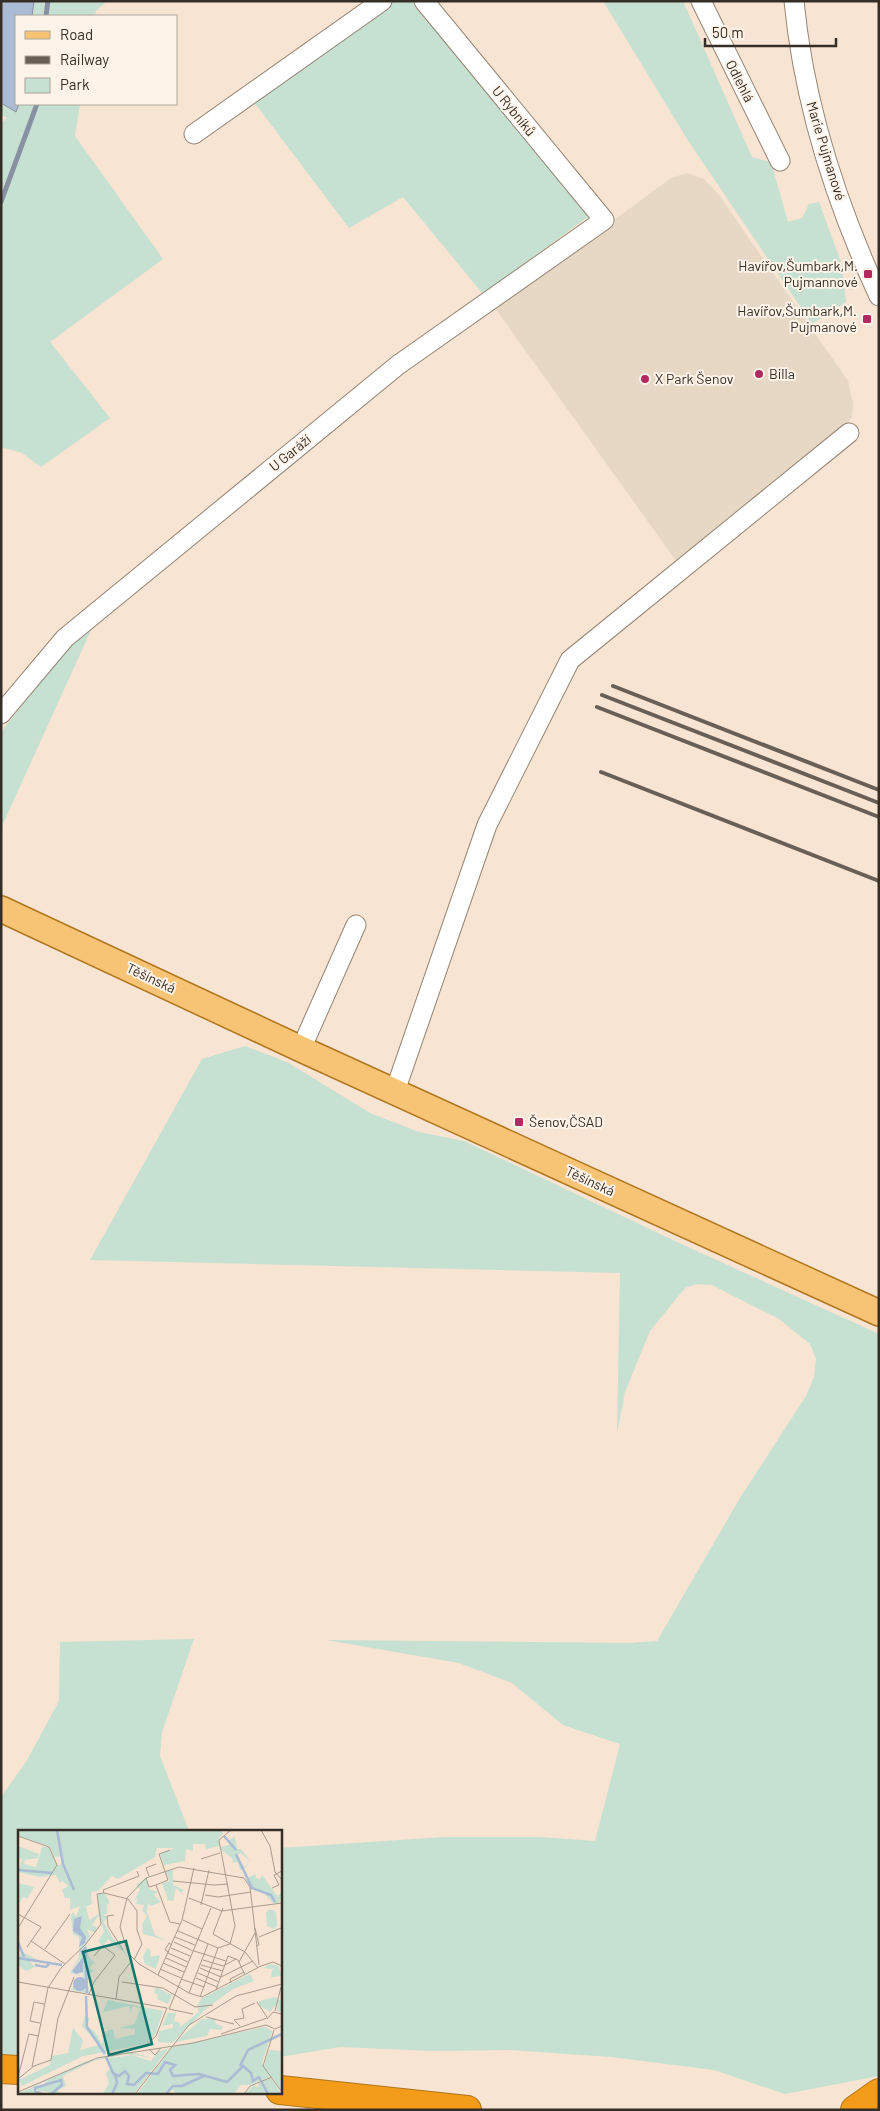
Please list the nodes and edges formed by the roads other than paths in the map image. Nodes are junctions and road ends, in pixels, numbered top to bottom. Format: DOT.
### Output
graph roads {
  1 [pos="382,1"];
  2 [pos="424,1"];
  3 [pos="701,1"];
  4 [pos="794,1"];
  5 [pos="194,134"];
  6 [pos="780,161"];
  7 [pos="604,220"];
  8 [pos="879,296"];
  9 [pos="849,433"];
  10 [pos="1,714"];
  11 [pos="1,909"];
  12 [pos="356,926"];
  13 [pos="301,1049"];
  14 [pos="395,1092"];
  15 [pos="879,1313"];
  16 [pos="1,2070"];
  17 [pos="18,2070"];
  18 [pos="281,2090"];
  19 [pos="879,2094"];
  20 [pos="467,2110"];
  21 [pos="855,2110"];
  1 -- 5 [label="street"];
  2 -- 7 [label="street, U Rybníků"];
  3 -- 6 [label="street, Odlehlá"];
  4 -- 8 [label="street, Marie Pujmanové"];
  7 -- 10 [label="street, U Garáží"];
  9 -- 14 [label="street"];
  11 -- 13 [label="main road, Těšínská"];
  12 -- 13 [label="street"];
  13 -- 14 [label="main road, Těšínská"];
  14 -- 15 [label="main road, Těšínská"];
  16 -- 17 [label="highway"];
  18 -- 20 [label="highway"];
  19 -- 21 [label="highway"];
}
